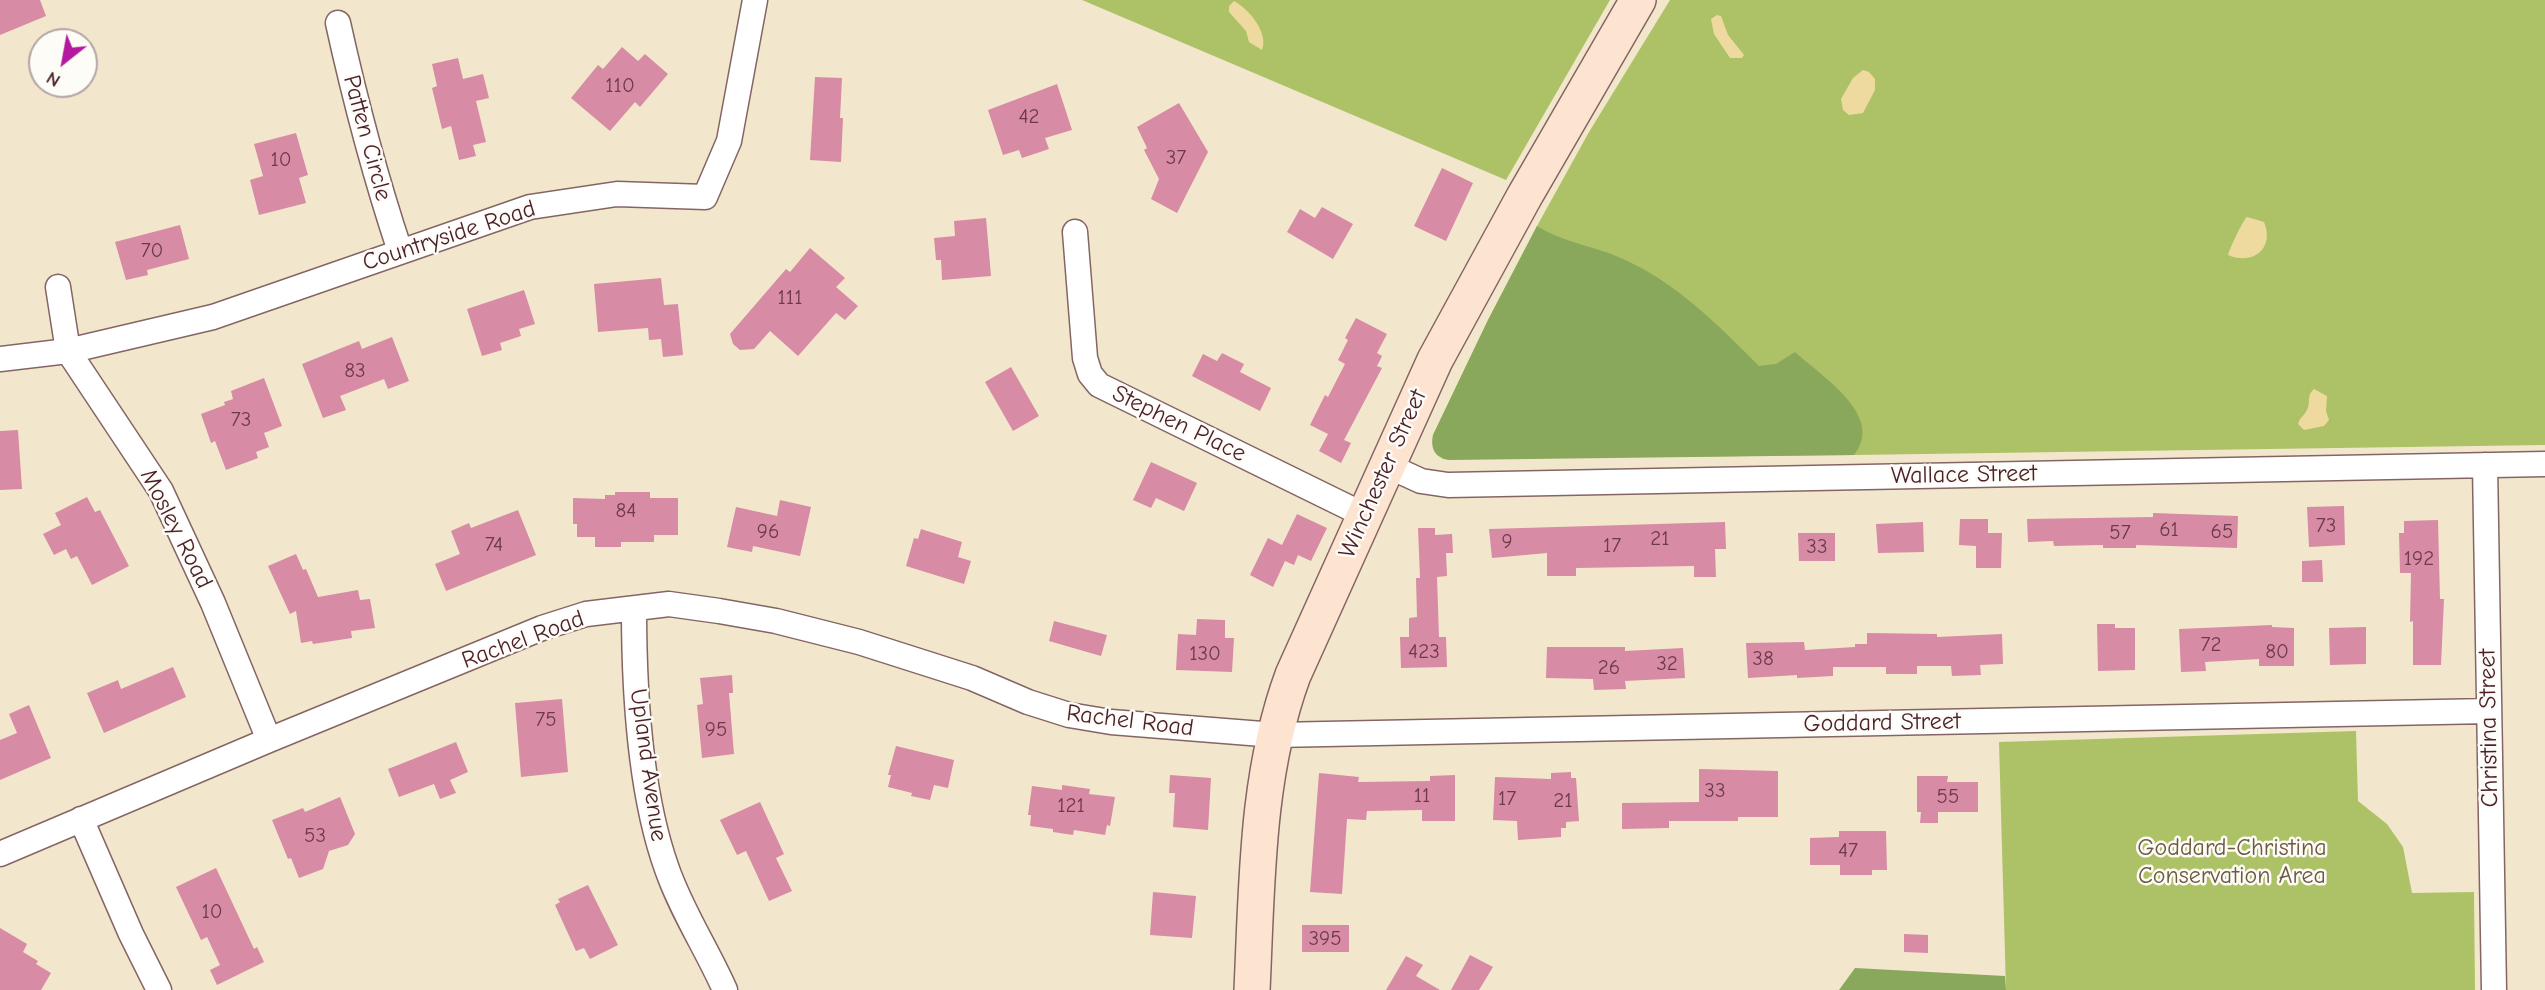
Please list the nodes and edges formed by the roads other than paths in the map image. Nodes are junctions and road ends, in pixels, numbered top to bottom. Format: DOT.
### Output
graph roads {
  1 [pos="755,0"];
  2 [pos="1638,0"];
  3 [pos="338,23"];
  4 [pos="1075,232"];
  5 [pos="400,251"];
  6 [pos="58,287"];
  7 [pos="68,351"];
  8 [pos="0,359"];
  9 [pos="2545,464"];
  10 [pos="1386,465"];
  11 [pos="2485,465"];
  12 [pos="1364,515"];
  13 [pos="634,609"];
  14 [pos="2489,711"];
  15 [pos="1275,734"];
  16 [pos="269,740"];
  17 [pos="81,819"];
  18 [pos="0,854"];
  19 [pos="159,990"];
  20 [pos="725,990"];
  21 [pos="1252,990"];
  22 [pos="2494,990"];
  1 -- 5 [label="street, Countryside Road"];
  2 -- 10 [label="street, Winchester Street"];
  3 -- 5 [label="street, Patten Circle"];
  4 -- 12 [label="street, Stephen Place"];
  5 -- 7 [label="street, Countryside Road"];
  6 -- 7 [label="street, Mosley Road"];
  7 -- 8 [label="street, Countryside Road"];
  7 -- 16 [label="street, Mosley Road"];
  9 -- 11 [label="street, Wallace Street"];
  10 -- 11 [label="street, Wallace Street"];
  10 -- 12 [label="street, Winchester Street"];
  11 -- 14 [label="street, Christina Street"];
  12 -- 15 [label="street, Winchester Street"];
  13 -- 15 [label="street, Rachel Road"];
  13 -- 16 [label="street, Rachel Road"];
  13 -- 20 [label="street, Upland Avenue"];
  14 -- 15 [label="street, Goddard Street"];
  14 -- 22 [label="street, Christina Street"];
  15 -- 21 [label="street, Winchester Street"];
  16 -- 17 [label="street, Rachel Road"];
  17 -- 18 [label="street, Rachel Road"];
  17 -- 19 [label="street"];
}
